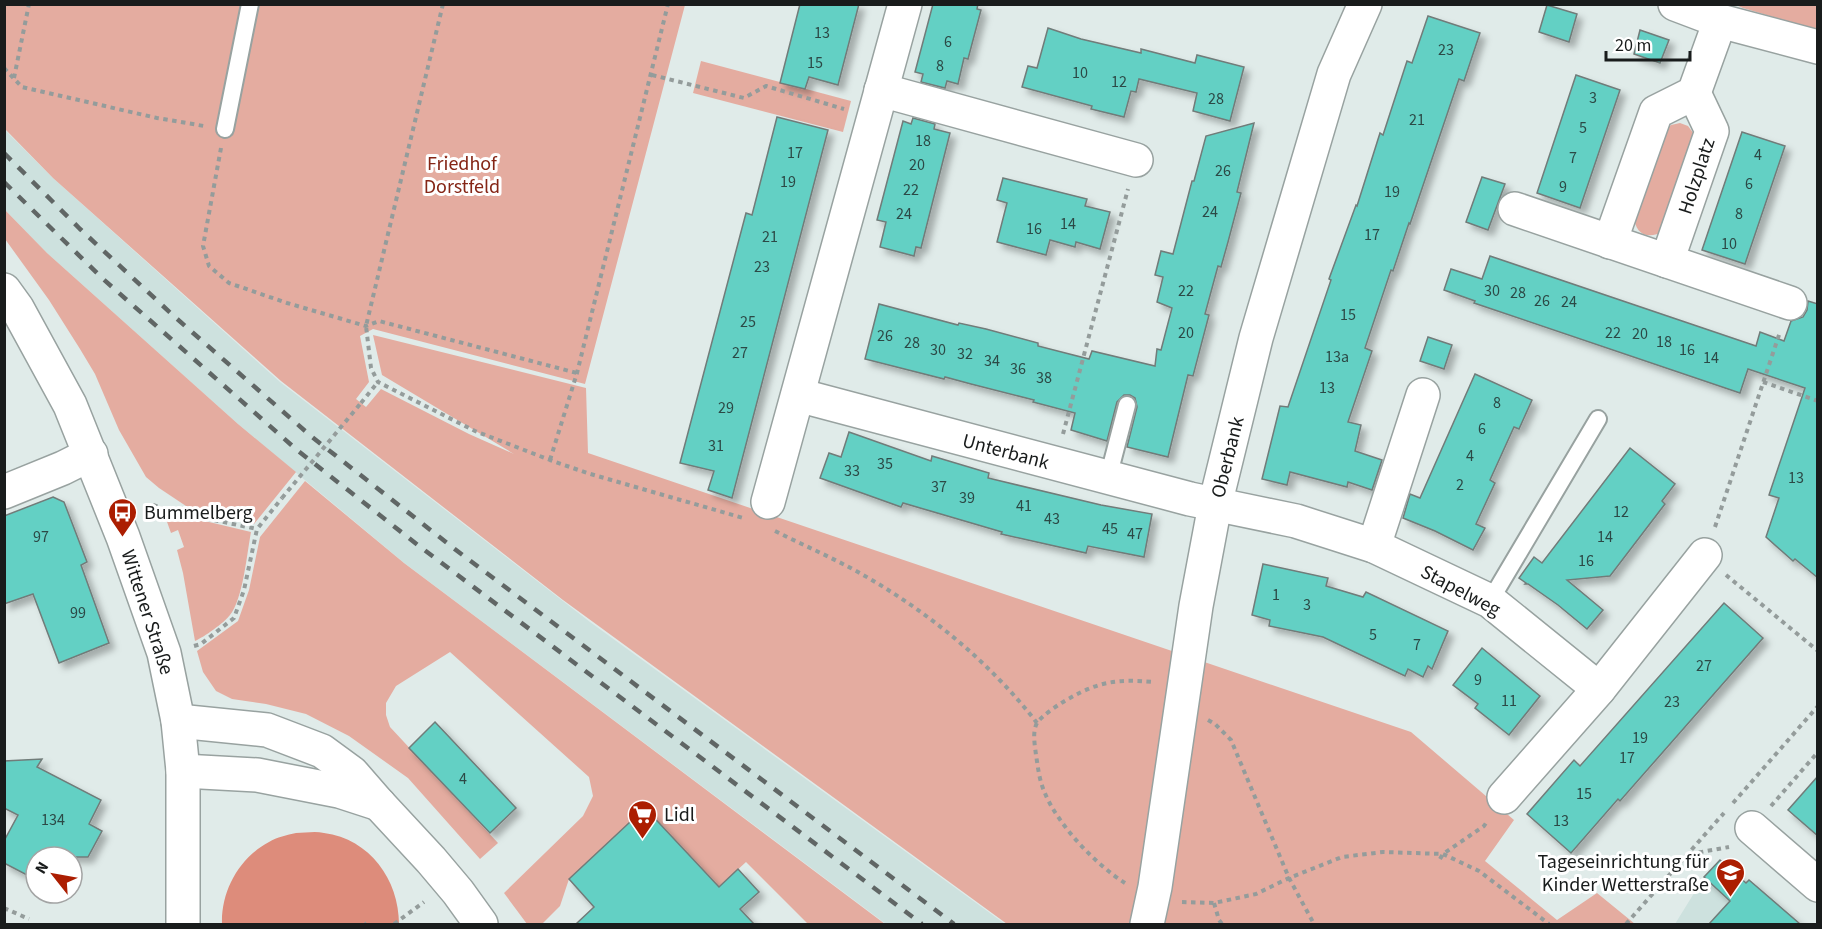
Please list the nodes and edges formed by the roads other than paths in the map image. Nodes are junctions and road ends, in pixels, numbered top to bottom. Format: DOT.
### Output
graph roads {
  1 [pos="250,4"];
  2 [pos="905,4"];
  3 [pos="1365,4"];
  4 [pos="1675,4"];
  5 [pos="1720,21"];
  6 [pos="1818,47"];
  7 [pos="1694,93"];
  8 [pos="877,104"];
  9 [pos="225,129"];
  10 [pos="1136,160"];
  11 [pos="1515,209"];
  12 [pos="1610,242"];
  13 [pos="1667,261"];
  14 [pos="4,290"];
  15 [pos="1790,303"];
  16 [pos="798,395"];
  17 [pos="1423,395"];
  18 [pos="1127,405"];
  19 [pos="1598,419"];
  20 [pos="91,454"];
  21 [pos="1108,478"];
  22 [pos="4,492"];
  23 [pos="1215,505"];
  24 [pos="762,517"];
  25 [pos="1374,546"];
  26 [pos="1705,555"];
  27 [pos="1490,601"];
  28 [pos="1599,689"];
  29 [pos="178,721"];
  30 [pos="183,771"];
  31 [pos="1504,797"];
  32 [pos="379,804"];
  33 [pos="1752,828"];
  34 [pos="1818,885"];
  35 [pos="183,924"];
  36 [pos="481,924"];
  37 [pos="1147,924"];
  1 -- 9 [label="lane"];
  2 -- 8 [label="street"];
  3 -- 23 [label="street, Oberbank"];
  4 -- 5 [label="street"];
  5 -- 6 [label="street"];
  5 -- 7 [label="street"];
  7 -- 12 [label="street"];
  7 -- 13 [label="street, Holzplatz"];
  8 -- 10 [label="street"];
  8 -- 16 [label="street"];
  11 -- 12 [label="street"];
  12 -- 13 [label="street"];
  13 -- 15 [label="street"];
  14 -- 20 [label="street, Wittener Straße"];
  16 -- 21 [label="street, Unterbank"];
  16 -- 24 [label="street"];
  17 -- 25 [label="street"];
  18 -- 21 [label="lane"];
  19 -- 27 [label="lane"];
  20 -- 22 [label="street"];
  20 -- 29 [label="street, Wittener Straße"];
  21 -- 23 [label="street, Unterbank"];
  23 -- 25 [label="street, Stapelweg"];
  23 -- 37 [label="street, Oberbank"];
  25 -- 27 [label="street, Stapelweg"];
  26 -- 28 [label="street"];
  27 -- 28 [label="street, Stapelweg"];
  28 -- 31 [label="street"];
  29 -- 30 [label="street, Wittener Straße"];
  29 -- 32 [label="street"];
  30 -- 32 [label="street"];
  30 -- 35 [label="street, Wittener Straße"];
  32 -- 36 [label="street"];
  33 -- 34 [label="street"];
}
